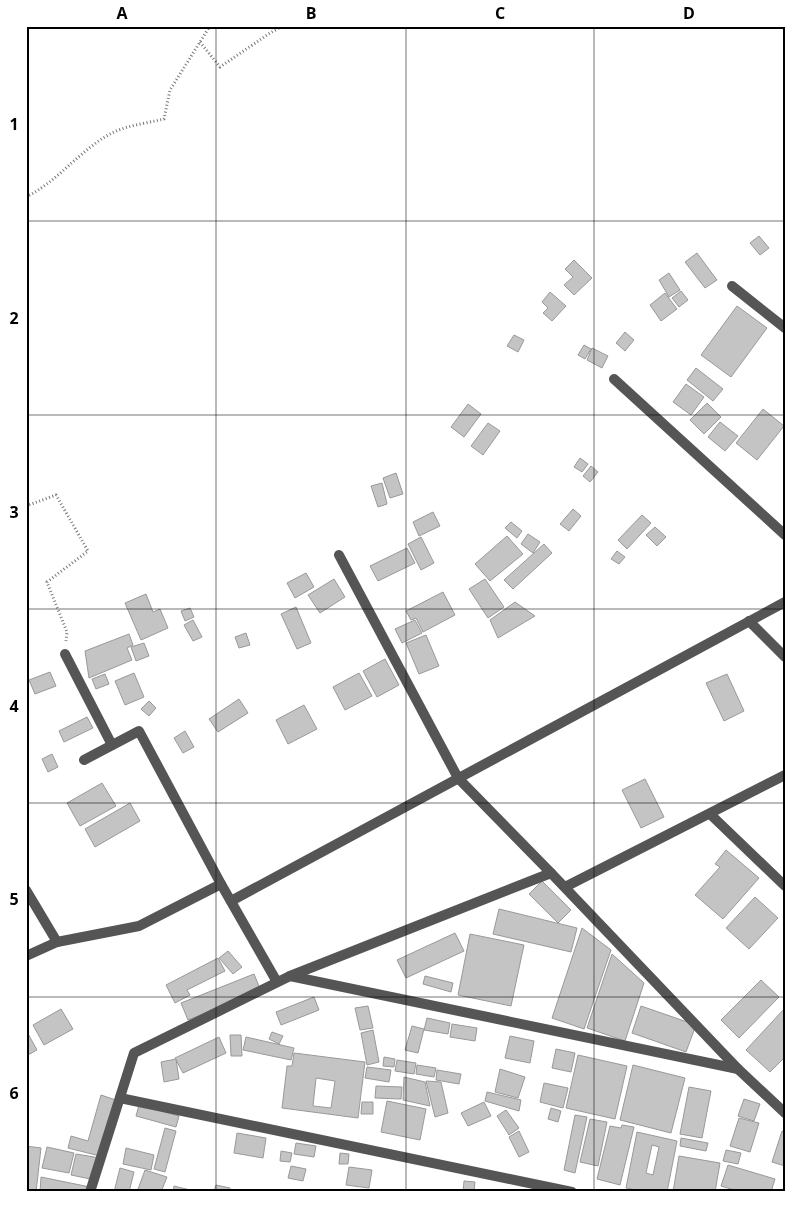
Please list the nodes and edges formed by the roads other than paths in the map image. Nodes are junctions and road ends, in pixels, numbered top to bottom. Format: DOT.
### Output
graph roads {
  1 [pos="732,286"];
  2 [pos="785,328"];
  3 [pos="614,379"];
  4 [pos="785,535"];
  5 [pos="339,555"];
  6 [pos="785,602"];
  7 [pos="749,621"];
  8 [pos="65,654"];
  9 [pos="785,657"];
  10 [pos="112,745"];
  11 [pos="84,760"];
  12 [pos="785,776"];
  13 [pos="458,778"];
  14 [pos="710,814"];
  15 [pos="551,873"];
  16 [pos="221,884"];
  17 [pos="785,886"];
  18 [pos="565,887"];
  19 [pos="26,890"];
  20 [pos="231,901"];
  21 [pos="57,942"];
  22 [pos="26,956"];
  23 [pos="290,976"];
  24 [pos="277,982"];
  25 [pos="738,1069"];
  26 [pos="120,1098"];
  27 [pos="785,1113"];
  28 [pos="90,1192"];
  29 [pos="572,1192"];
  1 -- 2 [label="street"];
  3 -- 4 [label="street"];
  5 -- 13 [label="street"];
  6 -- 7 [label="street"];
  7 -- 9 [label="street"];
  7 -- 13 [label="street"];
  8 -- 10 [label="street"];
  10 -- 11 [label="street"];
  10 -- 16 [label="street"];
  12 -- 14 [label="street"];
  13 -- 15 [label="street"];
  13 -- 20 [label="street"];
  14 -- 17 [label="street"];
  14 -- 18 [label="street"];
  15 -- 18 [label="street"];
  15 -- 23 [label="street"];
  16 -- 20 [label="street"];
  16 -- 21 [label="street"];
  18 -- 25 [label="street"];
  19 -- 21 [label="street"];
  20 -- 24 [label="street"];
  21 -- 22 [label="street"];
  23 -- 24 [label="street"];
  23 -- 25 [label="street"];
  24 -- 26 [label="street"];
  25 -- 27 [label="street"];
  26 -- 28 [label="street"];
  26 -- 29 [label="street"];
}
